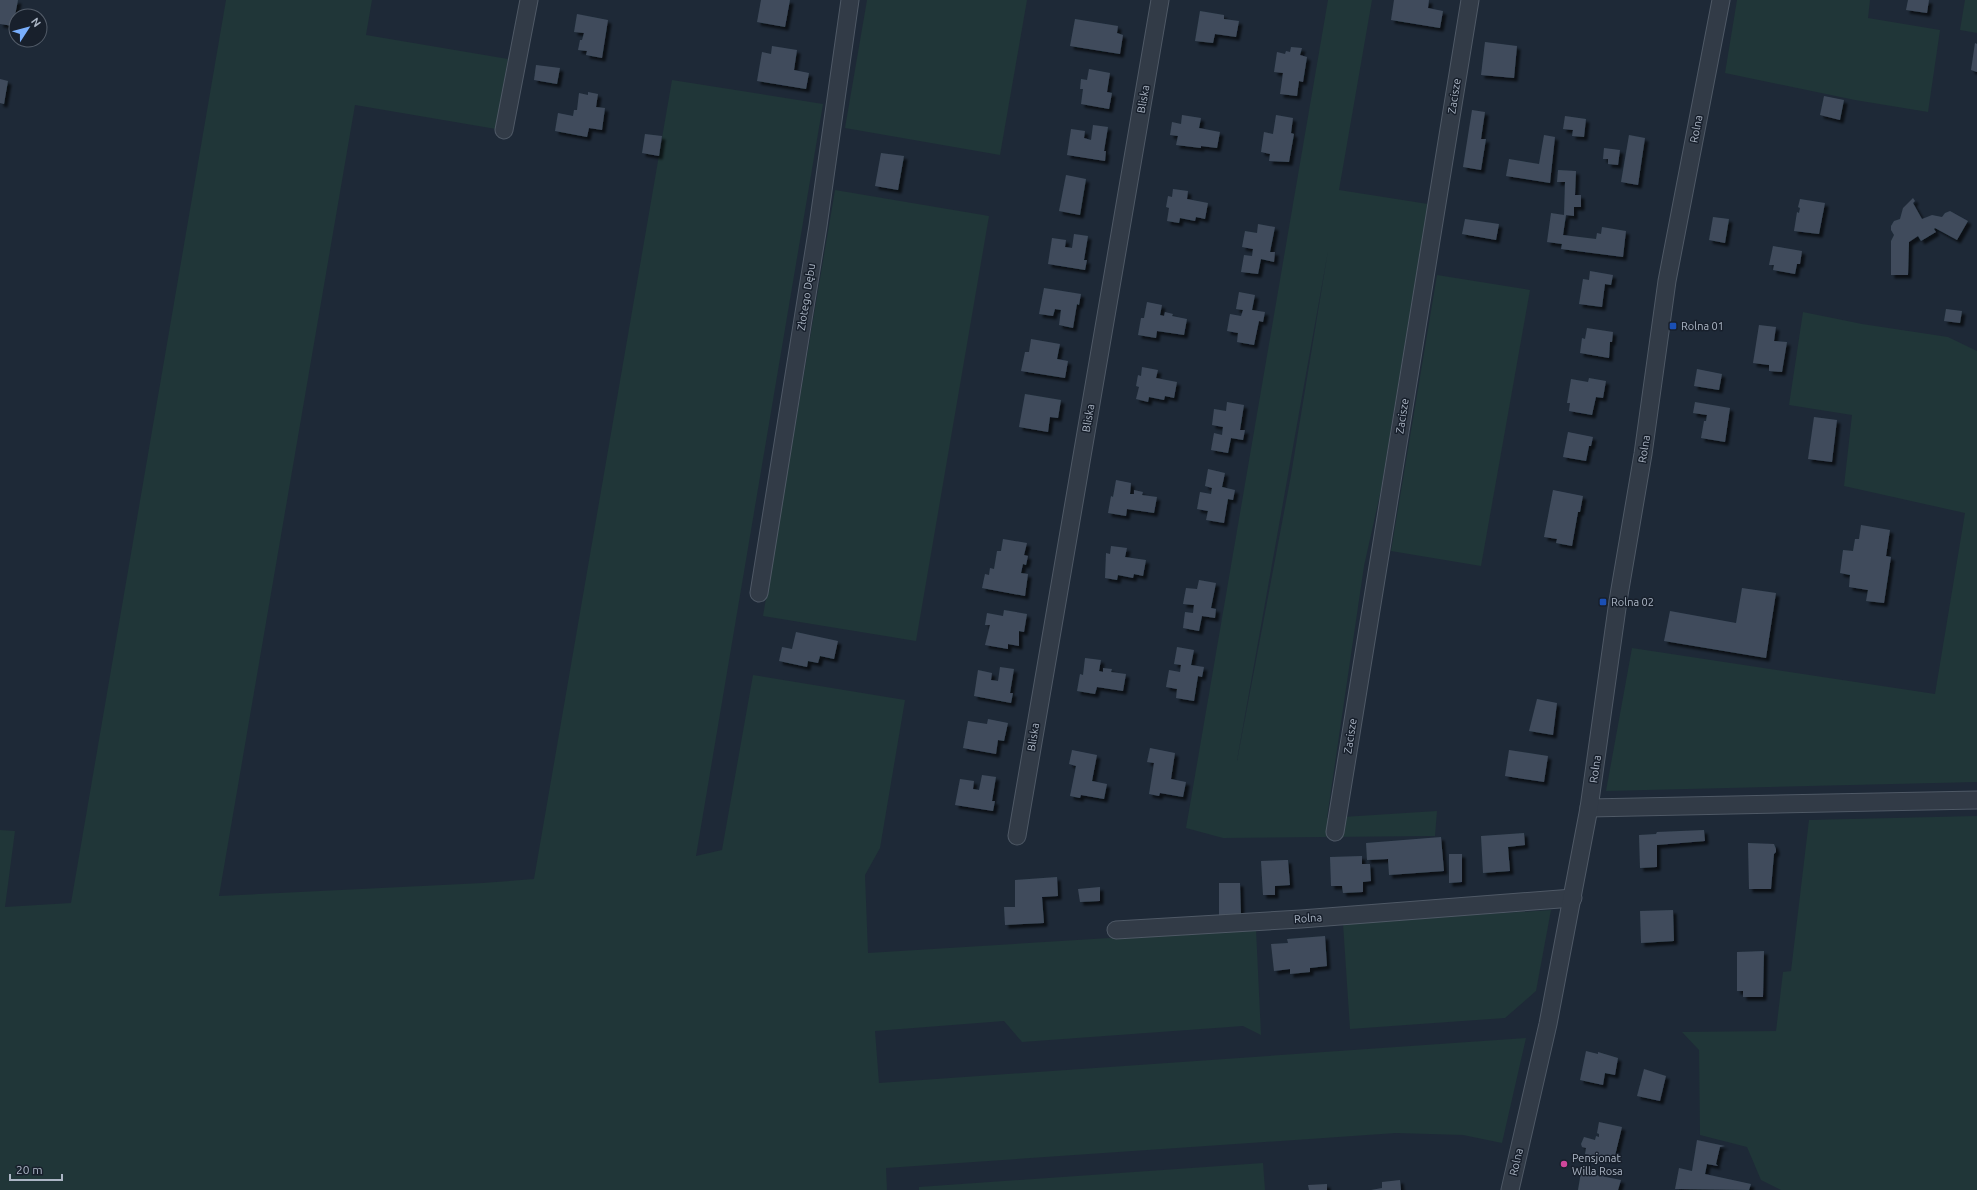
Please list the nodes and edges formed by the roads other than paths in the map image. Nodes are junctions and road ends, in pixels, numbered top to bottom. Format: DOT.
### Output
graph roads {
  1 [pos="529,0"];
  2 [pos="850,0"];
  3 [pos="1160,0"];
  4 [pos="1470,0"];
  5 [pos="1721,0"];
  6 [pos="504,130"];
  7 [pos="759,593"];
  8 [pos="1977,800"];
  9 [pos="1589,808"];
  10 [pos="1335,832"];
  11 [pos="1017,836"];
  12 [pos="1573,898"];
  13 [pos="1116,930"];
  14 [pos="1510,1190"];
  1 -- 6 [label="street"];
  2 -- 7 [label="street, Złotego Dębu"];
  3 -- 11 [label="street, Bliska"];
  4 -- 10 [label="street, Zacisze"];
  5 -- 9 [label="street, Rolna"];
  8 -- 9 [label="street"];
  9 -- 12 [label="street, Rolna"];
  12 -- 13 [label="street, Rolna"];
  12 -- 14 [label="street, Rolna"];
}
